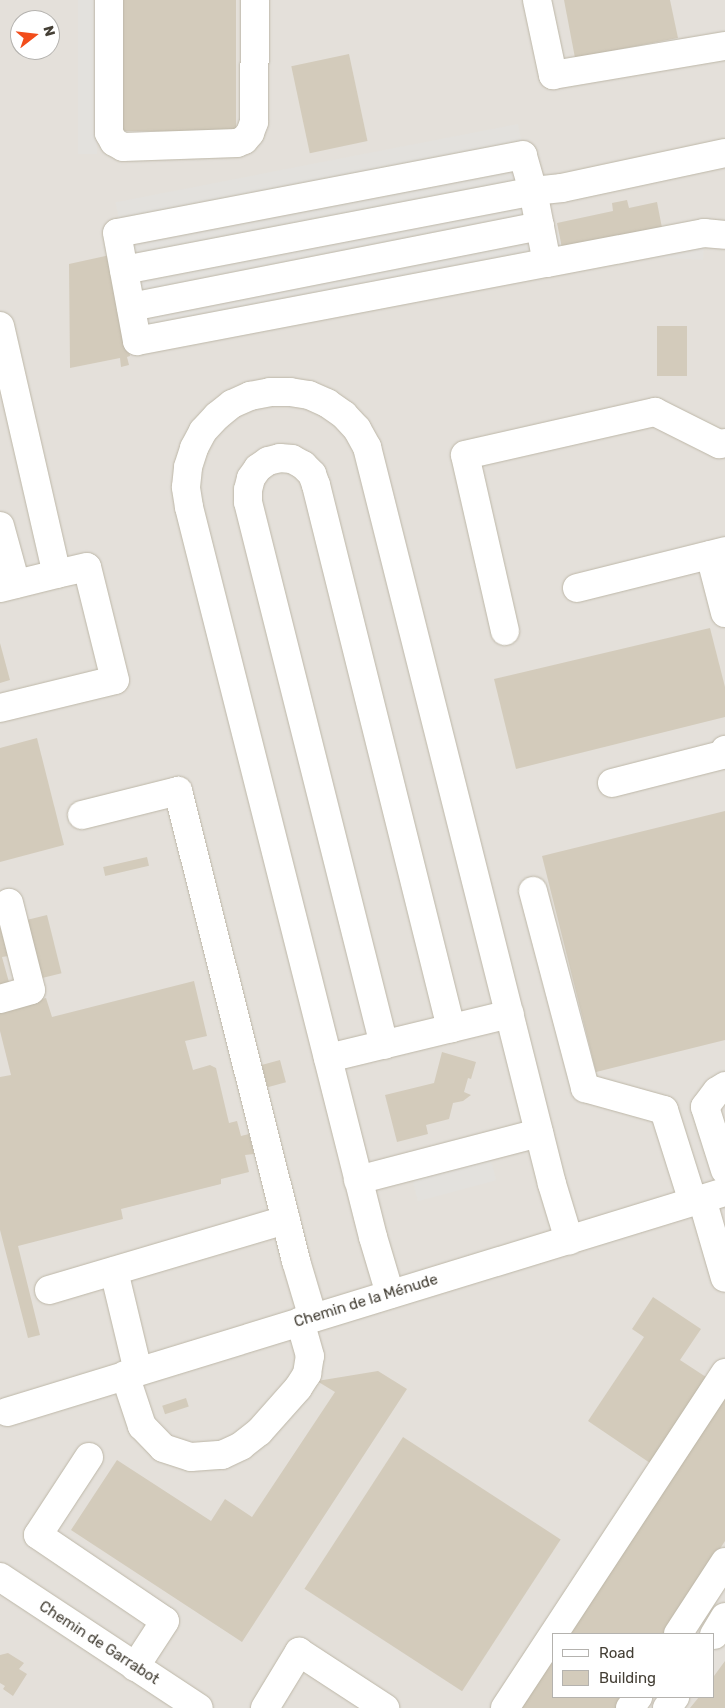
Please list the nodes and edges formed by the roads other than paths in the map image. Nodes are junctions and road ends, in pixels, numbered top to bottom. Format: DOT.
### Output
graph roads {
  1 [pos="109,0"];
  2 [pos="254,0"];
  3 [pos="537,0"];
  4 [pos="725,46"];
  5 [pos="725,153"];
  6 [pos="533,191"];
  7 [pos="540,226"];
  8 [pos="725,235"];
  9 [pos="547,263"];
  10 [pos="124,270"];
  11 [pos="131,307"];
  12 [pos="0,326"];
  13 [pos="725,443"];
  14 [pos="0,526"];
  15 [pos="718,553"];
  16 [pos="57,574"];
  17 [pos="8,586"];
  18 [pos="577,588"];
  19 [pos="725,613"];
  20 [pos="505,631"];
  21 [pos="0,708"];
  22 [pos="725,750"];
  23 [pos="612,783"];
  24 [pos="82,814"];
  25 [pos="533,891"];
  26 [pos="9,903"];
  27 [pos="0,999"];
  28 [pos="510,1014"];
  29 [pos="451,1028"];
  30 [pos="384,1045"];
  31 [pos="328,1058"];
  32 [pos="725,1086"];
  33 [pos="539,1132"];
  34 [pos="725,1170"];
  35 [pos="358,1180"];
  36 [pos="707,1197"];
  37 [pos="286,1220"];
  38 [pos="569,1240"];
  39 [pos="723,1266"];
  40 [pos="114,1271"];
  41 [pos="49,1290"];
  42 [pos="390,1294"];
  43 [pos="306,1320"];
  44 [pos="131,1373"];
  45 [pos="725,1373"];
  46 [pos="2,1415"];
  47 [pos="88,1457"];
  48 [pos="725,1562"];
  49 [pos="0,1577"];
  50 [pos="725,1617"];
  51 [pos="554,1633"];
  52 [pos="679,1633"];
  53 [pos="715,1633"];
  54 [pos="552,1636"];
  55 [pos="136,1667"];
  56 [pos="199,1708"];
  57 [pos="265,1708"];
  58 [pos="385,1708"];
  59 [pos="505,1708"];
  1 -- 2 [label="street"];
  3 -- 4 [label="street"];
  5 -- 6 [label="street"];
  6 -- 7 [label="street"];
  6 -- 10 [label="street"];
  6 -- 10 [label="street"];
  7 -- 9 [label="street"];
  7 -- 11 [label="street"];
  8 -- 9 [label="street"];
  9 -- 11 [label="street"];
  10 -- 11 [label="street"];
  12 -- 16 [label="street"];
  13 -- 20 [label="street"];
  14 -- 17 [label="street"];
  15 -- 18 [label="street"];
  15 -- 19 [label="street"];
  16 -- 17 [label="street"];
  16 -- 21 [label="street"];
  22 -- 23 [label="street"];
  24 -- 37 [label="street"];
  25 -- 36 [label="street"];
  26 -- 27 [label="street"];
  28 -- 29 [label="street"];
  28 -- 31 [label="street"];
  28 -- 33 [label="street"];
  29 -- 30 [label="street"];
  29 -- 30 [label="street"];
  30 -- 31 [label="street"];
  31 -- 35 [label="street"];
  32 -- 34 [label="street"];
  33 -- 35 [label="street"];
  33 -- 38 [label="street"];
  35 -- 42 [label="street"];
  36 -- 38 [label="street, Chemin de la Ménude"];
  36 -- 39 [label="street"];
  37 -- 40 [label="street"];
  37 -- 43 [label="street"];
  38 -- 42 [label="street, Chemin de la Ménude"];
  40 -- 41 [label="street"];
  40 -- 44 [label="street"];
  42 -- 43 [label="street, Chemin de la Ménude"];
  43 -- 44 [label="street, Chemin de la Ménude"];
  43 -- 44 [label="street"];
  44 -- 46 [label="street, Chemin de la Ménude"];
  45 -- 51 [label="street"];
  47 -- 55 [label="street"];
  48 -- 52 [label="street"];
  49 -- 55 [label="street, Chemin de Garrabot"];
  50 -- 53 [label="street"];
  54 -- 59 [label="street"];
  55 -- 56 [label="street, Chemin de Garrabot"];
  57 -- 58 [label="street"];
}
